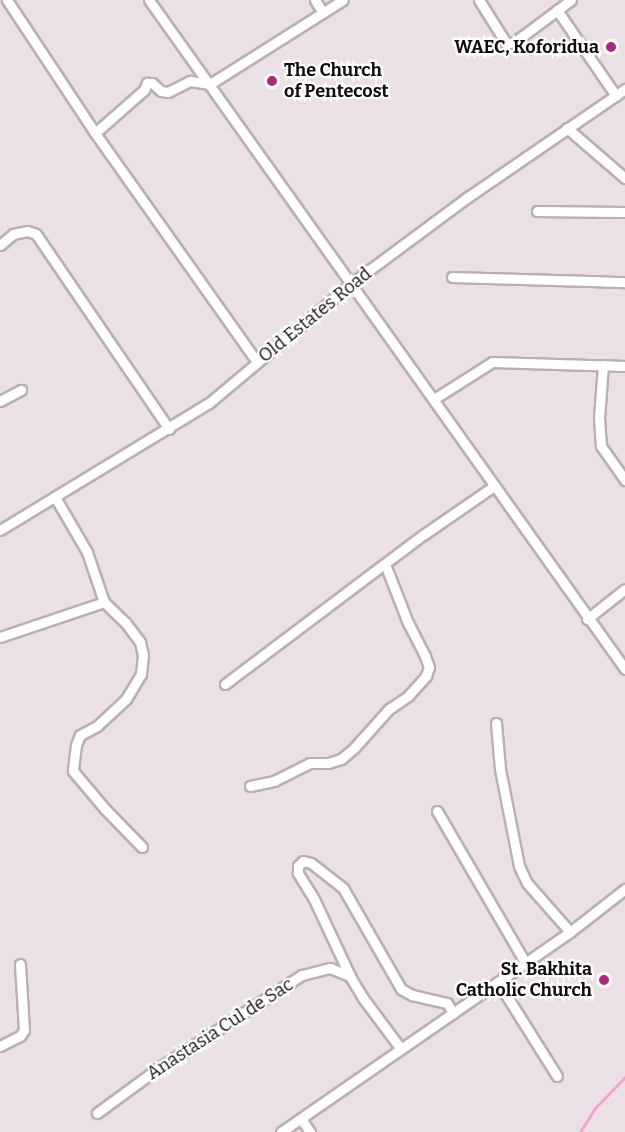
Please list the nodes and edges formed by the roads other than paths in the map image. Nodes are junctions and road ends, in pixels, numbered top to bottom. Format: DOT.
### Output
graph roads {
  1 [pos="7,0"];
  2 [pos="149,0"];
  3 [pos="315,0"];
  4 [pos="343,0"];
  5 [pos="479,0"];
  6 [pos="571,0"];
  7 [pos="557,10"];
  8 [pos="323,13"];
  9 [pos="210,84"];
  10 [pos="625,90"];
  11 [pos="616,96"];
  12 [pos="567,128"];
  13 [pos="95,133"];
  14 [pos="625,178"];
  15 [pos="537,211"];
  16 [pos="625,212"];
  17 [pos="0,244"];
  18 [pos="452,277"];
  19 [pos="625,282"];
  20 [pos="352,283"];
  21 [pos="257,362"];
  22 [pos="603,365"];
  23 [pos="625,366"];
  24 [pos="21,390"];
  25 [pos="434,399"];
  26 [pos="0,401"];
  27 [pos="169,429"];
  28 [pos="625,480"];
  29 [pos="494,486"];
  30 [pos="55,497"];
  31 [pos="0,530"];
  32 [pos="385,564"];
  33 [pos="625,589"];
  34 [pos="104,602"];
  35 [pos="587,619"];
  36 [pos="0,637"];
  37 [pos="625,669"];
  38 [pos="225,684"];
  39 [pos="496,723"];
  40 [pos="250,786"];
  41 [pos="437,811"];
  42 [pos="142,847"];
  43 [pos="625,889"];
  44 [pos="570,932"];
  45 [pos="525,962"];
  46 [pos="20,964"];
  47 [pos="350,976"];
  48 [pos="498,982"];
  49 [pos="453,1013"];
  50 [pos="0,1046"];
  51 [pos="401,1049"];
  52 [pos="557,1076"];
  53 [pos="97,1113"];
  54 [pos="301,1119"];
  55 [pos="280,1132"];
  56 [pos="310,1132"];
  1 -- 13 [label="street"];
  2 -- 9 [label="street"];
  3 -- 8 [label="street"];
  4 -- 8 [label="street"];
  5 -- 7 [label="street"];
  6 -- 7 [label="street"];
  7 -- 11 [label="street"];
  8 -- 9 [label="street"];
  9 -- 13 [label="street"];
  9 -- 20 [label="street"];
  10 -- 11 [label="street, Old Estates Road"];
  11 -- 12 [label="street, Old Estates Road"];
  12 -- 14 [label="street"];
  12 -- 20 [label="street, Old Estates Road"];
  13 -- 21 [label="street"];
  15 -- 16 [label="street"];
  17 -- 27 [label="street"];
  18 -- 19 [label="street"];
  20 -- 21 [label="street, Old Estates Road"];
  20 -- 25 [label="street"];
  21 -- 27 [label="street, Old Estates Road"];
  22 -- 23 [label="street"];
  22 -- 25 [label="street"];
  22 -- 28 [label="street"];
  24 -- 26 [label="street"];
  25 -- 29 [label="street"];
  27 -- 30 [label="street, Old Estates Road"];
  29 -- 32 [label="street"];
  29 -- 35 [label="street"];
  30 -- 31 [label="street, Old Estates Road"];
  30 -- 34 [label="street"];
  32 -- 38 [label="street"];
  32 -- 40 [label="street"];
  33 -- 35 [label="street"];
  34 -- 36 [label="street"];
  34 -- 42 [label="street"];
  35 -- 37 [label="street"];
  39 -- 44 [label="street"];
  41 -- 45 [label="street"];
  43 -- 44 [label="street"];
  44 -- 45 [label="street"];
  45 -- 48 [label="street"];
  46 -- 50 [label="street"];
  47 -- 49 [label="street"];
  47 -- 51 [label="street"];
  47 -- 53 [label="street, Anastasia Cul de Sac"];
  48 -- 49 [label="street"];
  48 -- 52 [label="street"];
  49 -- 51 [label="street"];
  51 -- 54 [label="street"];
  54 -- 55 [label="street"];
  54 -- 56 [label="street"];
}
